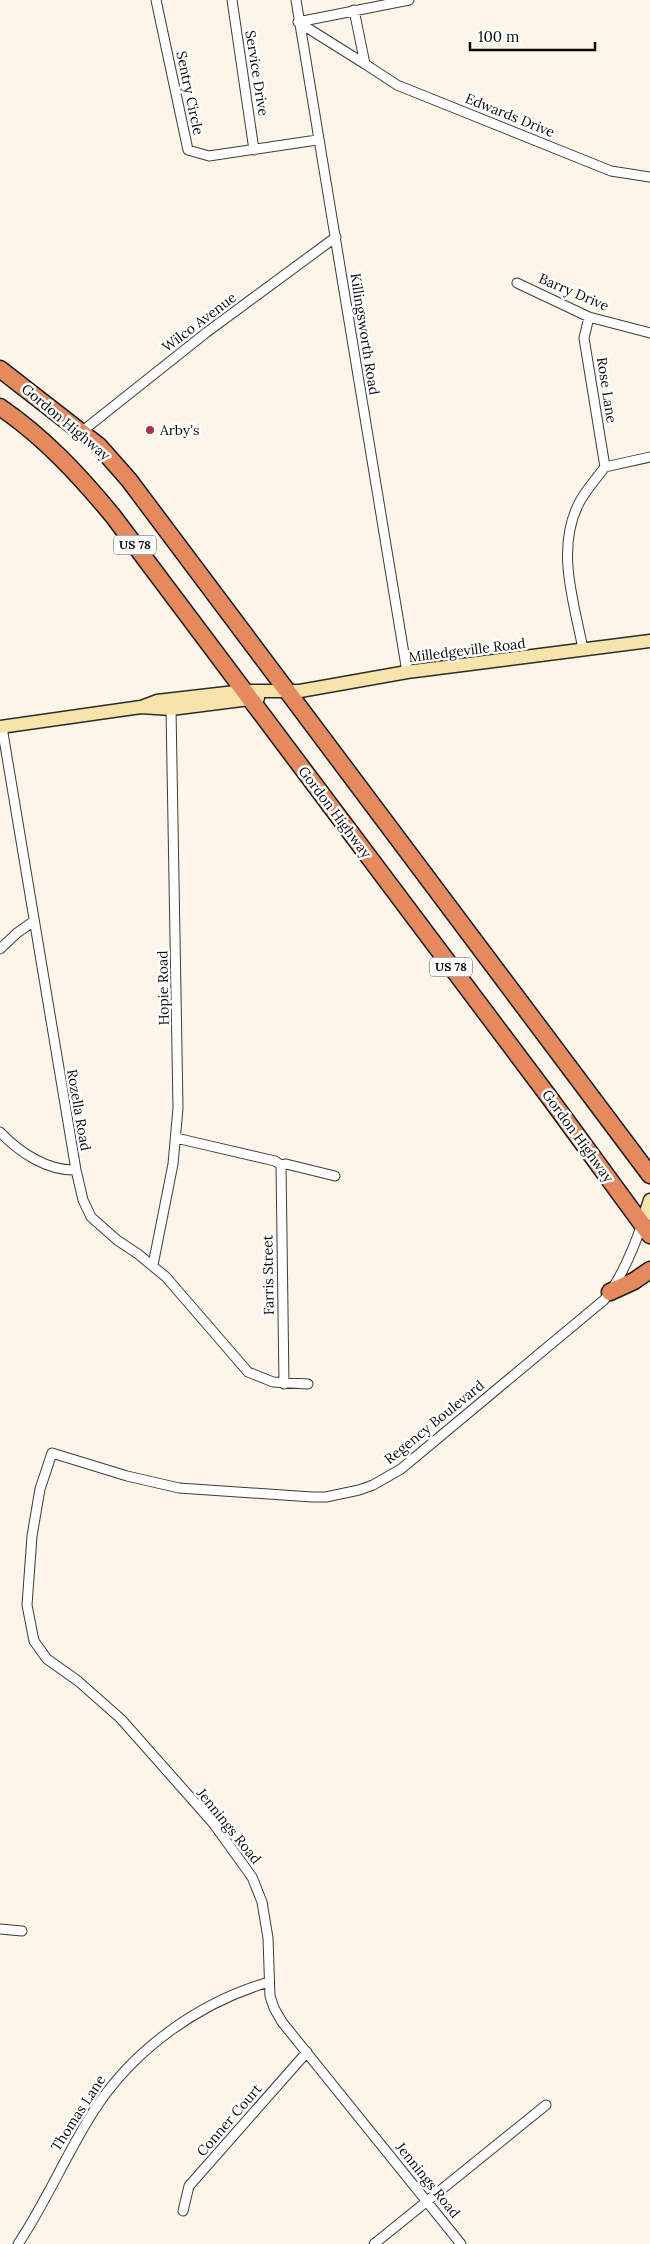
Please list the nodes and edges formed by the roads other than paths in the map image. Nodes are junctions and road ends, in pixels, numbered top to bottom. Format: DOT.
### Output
graph roads {
  1 [pos="156,0"];
  2 [pos="232,0"];
  3 [pos="296,0"];
  4 [pos="409,0"];
  5 [pos="354,10"];
  6 [pos="298,22"];
  7 [pos="365,64"];
  8 [pos="317,140"];
  9 [pos="254,150"];
  10 [pos="650,177"];
  11 [pos="336,237"];
  12 [pos="517,283"];
  13 [pos="589,317"];
  14 [pos="650,333"];
  15 [pos="0,369"];
  16 [pos="0,407"];
  17 [pos="80,433"];
  18 [pos="650,457"];
  19 [pos="605,467"];
  20 [pos="650,641"];
  21 [pos="583,650"];
  22 [pos="407,672"];
  23 [pos="289,692"];
  24 [pos="248,695"];
  25 [pos="141,707"];
  26 [pos="171,709"];
  27 [pos="1,727"];
  28 [pos="34,922"];
  29 [pos="0,949"];
  30 [pos="0,1132"];
  31 [pos="176,1138"];
  32 [pos="642,1156"];
  33 [pos="281,1166"];
  34 [pos="76,1170"];
  35 [pos="650,1175"];
  36 [pos="335,1176"];
  37 [pos="650,1200"];
  38 [pos="646,1229"];
  39 [pos="153,1265"];
  40 [pos="650,1270"];
  41 [pos="610,1292"];
  42 [pos="284,1384"];
  43 [pos="308,1384"];
  44 [pos="52,1453"];
  45 [pos="0,1929"];
  46 [pos="22,1931"];
  47 [pos="269,1982"];
  48 [pos="307,2052"];
  49 [pos="546,2105"];
  50 [pos="427,2201"];
  51 [pos="183,2211"];
  52 [pos="18,2244"];
  53 [pos="374,2244"];
  54 [pos="461,2244"];
  1 -- 9 [label="street, Sentry Circle"];
  2 -- 9 [label="street, Service Drive"];
  3 -- 6 [label="street, Killingsworth Road"];
  4 -- 5 [label="street"];
  5 -- 6 [label="street"];
  5 -- 7 [label="street"];
  6 -- 7 [label="street, Edwards Drive"];
  6 -- 8 [label="street, Killingsworth Road"];
  7 -- 10 [label="street, Edwards Drive"];
  8 -- 9 [label="street, Sentry Circle"];
  8 -- 11 [label="street, Killingsworth Road"];
  11 -- 17 [label="street, Wilco Avenue"];
  11 -- 22 [label="street, Killingsworth Road"];
  12 -- 13 [label="street, Barry Drive"];
  13 -- 14 [label="street, Barry Drive"];
  13 -- 19 [label="street, Rose Lane"];
  15 -- 17 [label="highway, Gordon Highway / US 78"];
  16 -- 24 [label="highway, Gordon Highway / US 78"];
  17 -- 23 [label="highway, Gordon Highway / US 78"];
  18 -- 19 [label="street"];
  19 -- 21 [label="street"];
  20 -- 21 [label="street, Milledgeville Road"];
  21 -- 22 [label="street, Milledgeville Road"];
  22 -- 23 [label="street, Milledgeville Road"];
  23 -- 24 [label="street, Milledgeville Road"];
  23 -- 32 [label="highway, Gordon Highway / US 78"];
  24 -- 25 [label="street, Milledgeville Road"];
  24 -- 26 [label="street, Milledgeville Road"];
  24 -- 38 [label="highway, Gordon Highway / US 78"];
  25 -- 26 [label="street, Milledgeville Road"];
  25 -- 27 [label="street, Milledgeville Road"];
  26 -- 31 [label="street, Hopie Road"];
  27 -- 28 [label="street, Rozella Road"];
  28 -- 29 [label="street"];
  28 -- 34 [label="street, Rozella Road"];
  30 -- 34 [label="street"];
  31 -- 33 [label="street"];
  31 -- 39 [label="street, Hopie Road"];
  32 -- 35 [label="highway, Gordon Highway / US 78"];
  33 -- 36 [label="street"];
  33 -- 42 [label="street, Farris Street"];
  34 -- 39 [label="street, Rozella Road"];
  37 -- 38 [label="street"];
  38 -- 41 [label="street, Regency Boulevard"];
  39 -- 42 [label="street, Rozella Road"];
  40 -- 41 [label="highway"];
  41 -- 44 [label="street, Regency Boulevard"];
  42 -- 43 [label="street, Rozella Road"];
  44 -- 47 [label="street, Jennings Road"];
  45 -- 46 [label="street"];
  47 -- 48 [label="street, Jennings Road"];
  47 -- 52 [label="street, Thomas Lane"];
  48 -- 50 [label="street, Jennings Road"];
  48 -- 51 [label="street, Conner Court"];
  49 -- 50 [label="street"];
  50 -- 53 [label="street"];
  50 -- 54 [label="street, Jennings Road"];
}
